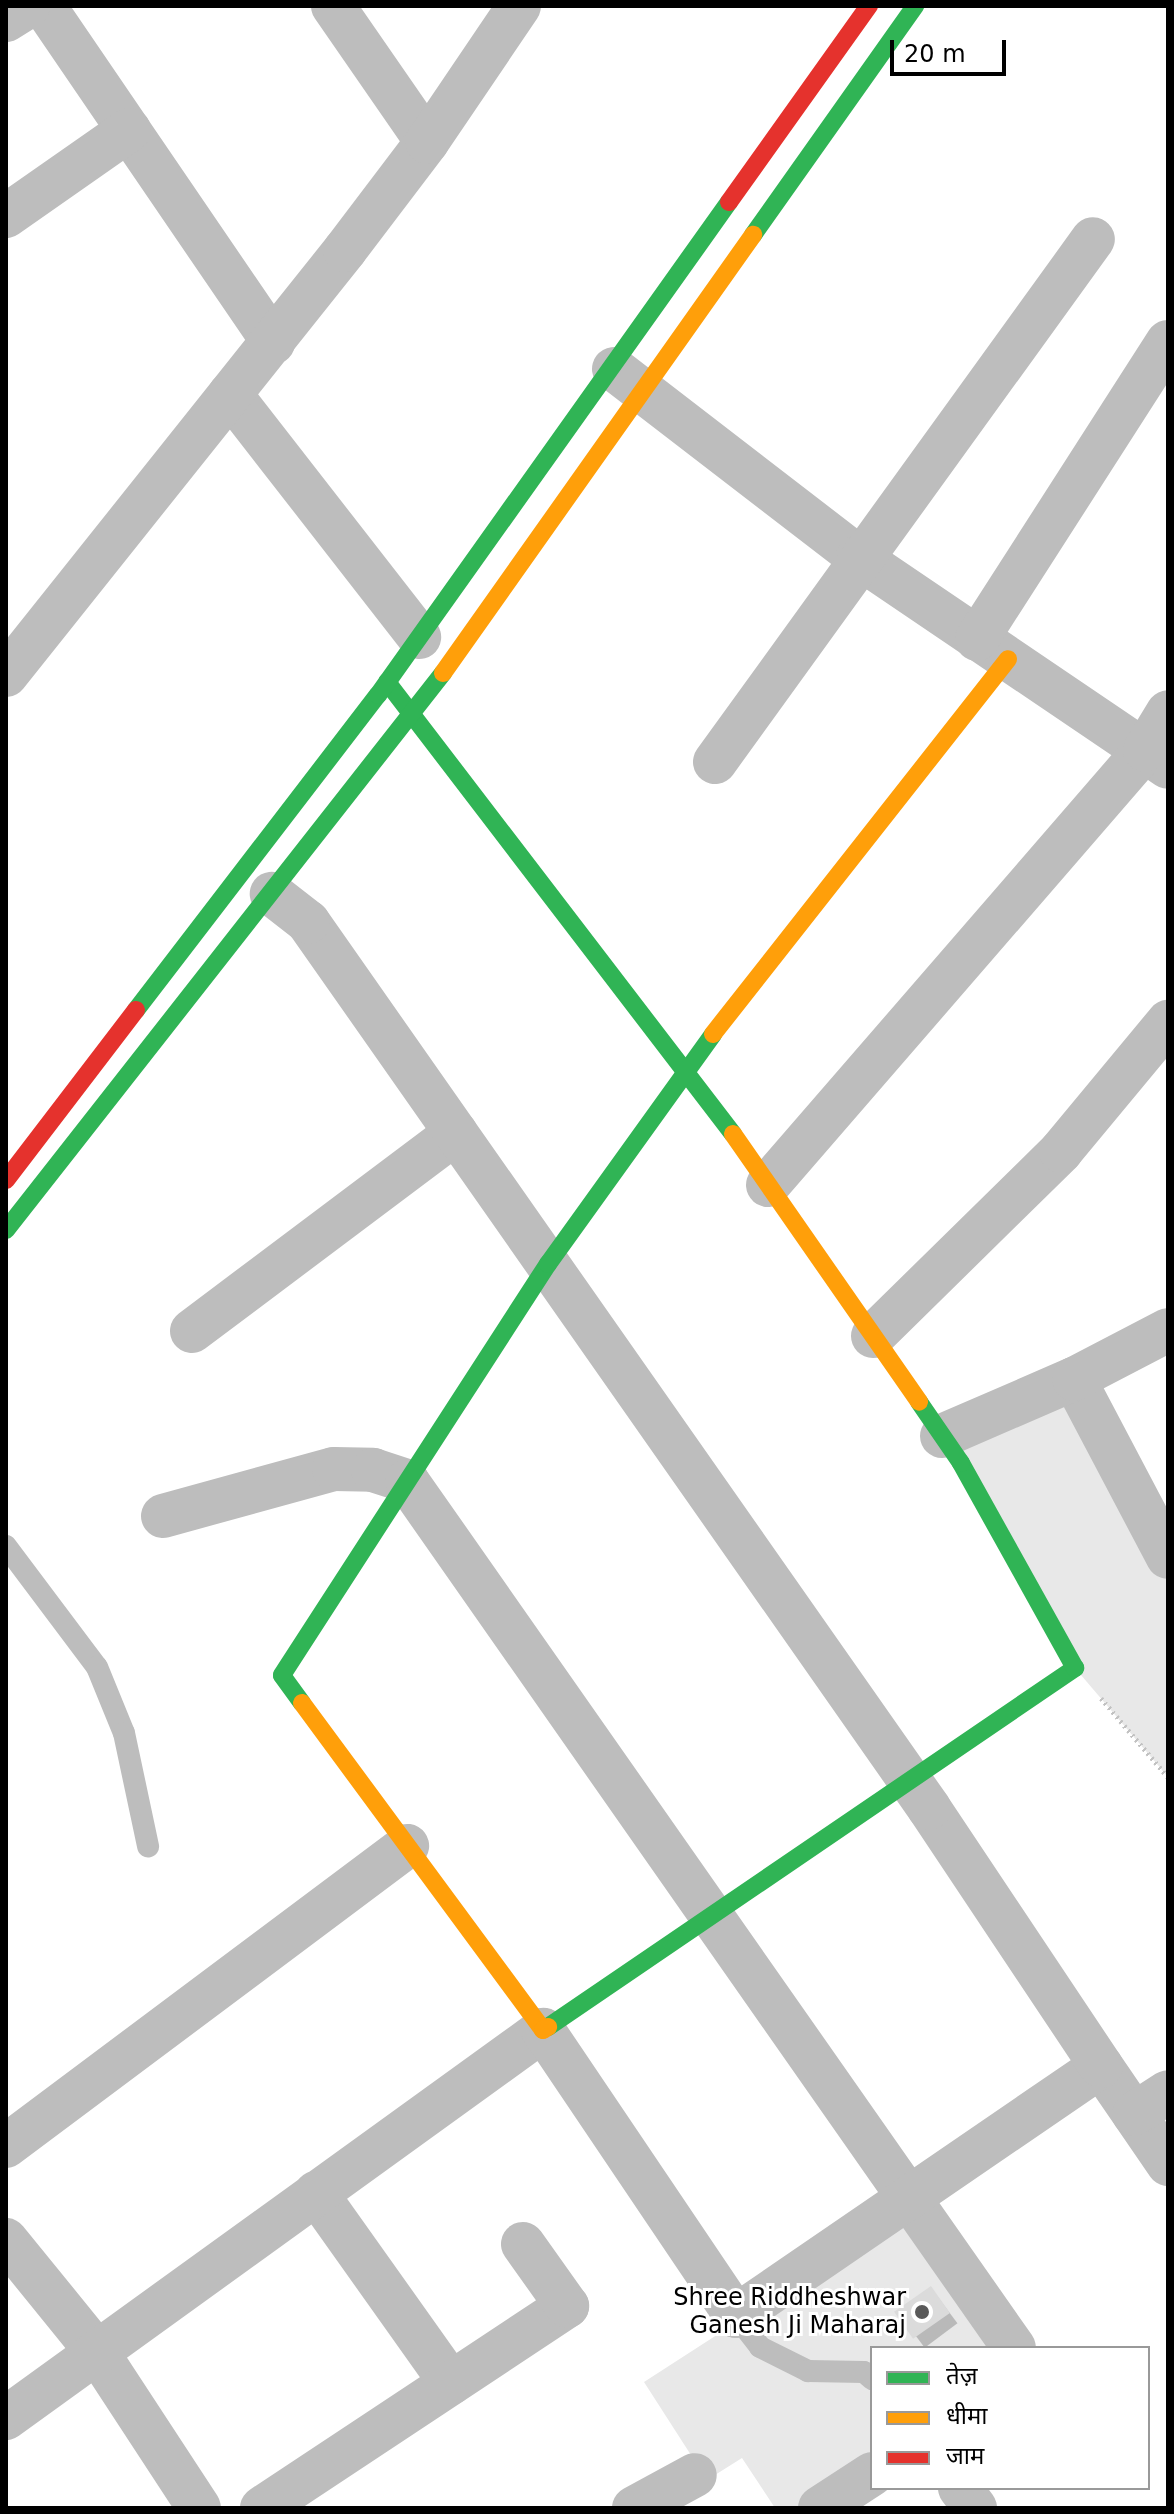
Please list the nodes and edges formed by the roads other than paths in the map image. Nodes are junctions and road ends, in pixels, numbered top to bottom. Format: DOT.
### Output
graph roads {
  1 [pos="28,6"];
  2 [pos="44,6"];
  3 [pos="333,6"];
  4 [pos="519,6"];
  5 [pos="869,6"];
  6 [pos="915,6"];
  7 [pos="6,20"];
  8 [pos="129,130"];
  9 [pos="427,142"];
  10 [pos="6,216"];
  11 [pos="1093,239"];
  12 [pos="273,342"];
  13 [pos="1168,342"];
  14 [pos="628,381"];
  15 [pos="230,394"];
  16 [pos="858,557"];
  17 [pos="419,637"];
  18 [pos="992,649"];
  19 [pos="6,675"];
  20 [pos="387,682"];
  21 [pos="1168,712"];
  22 [pos="413,715"];
  23 [pos="1157,758"];
  24 [pos="715,762"];
  25 [pos="272,894"];
  26 [pos="1168,1022"];
  27 [pos="687,1067"];
  28 [pos="456,1133"];
  29 [pos="6,1180"];
  30 [pos="768,1185"];
  31 [pos="6,1230"];
  32 [pos="548,1264"];
  33 [pos="1168,1330"];
  34 [pos="192,1331"];
  35 [pos="873,1336"];
  36 [pos="1074,1379"];
  37 [pos="942,1436"];
  38 [pos="407,1481"];
  39 [pos="163,1516"];
  40 [pos="6,1546"];
  41 [pos="1168,1557"];
  42 [pos="912,1784"];
  43 [pos="148,1846"];
  44 [pos="407,1846"];
  45 [pos="715,1916"];
  46 [pos="543,2030"];
  47 [pos="1101,2066"];
  48 [pos="1151,2103"];
  49 [pos="6,2146"];
  50 [pos="1168,2164"];
  51 [pos="316,2193"];
  52 [pos="911,2196"];
  53 [pos="6,2240"];
  54 [pos="523,2244"];
  55 [pos="736,2316"];
  56 [pos="1013,2346"];
  57 [pos="97,2352"];
  58 [pos="870,2377"];
  59 [pos="451,2383"];
  60 [pos="6,2418"];
  61 [pos="695,2475"];
  62 [pos="870,2475"];
  63 [pos="962,2490"];
  64 [pos="199,2508"];
  65 [pos="262,2508"];
  66 [pos="634,2508"];
  67 [pos="820,2508"];
  68 [pos="975,2508"];
  1 -- 7 [label="street"];
  2 -- 8 [label="street"];
  3 -- 9 [label="street"];
  4 -- 9 [label="street"];
  5 -- 14 [label="street"];
  6 -- 14 [label="street"];
  8 -- 10 [label="street"];
  8 -- 12 [label="street"];
  9 -- 12 [label="street"];
  11 -- 16 [label="street"];
  12 -- 15 [label="street"];
  13 -- 18 [label="street"];
  14 -- 16 [label="street"];
  14 -- 17 [label="street"];
  14 -- 22 [label="street"];
  15 -- 17 [label="street"];
  15 -- 19 [label="street"];
  16 -- 18 [label="street"];
  16 -- 24 [label="street"];
  17 -- 20 [label="street"];
  18 -- 23 [label="street"];
  18 -- 27 [label="street"];
  20 -- 22 [label="street"];
  20 -- 29 [label="street"];
  21 -- 23 [label="street"];
  22 -- 25 [label="street"];
  22 -- 27 [label="street"];
  23 -- 30 [label="street"];
  25 -- 28 [label="street"];
  25 -- 31 [label="street"];
  26 -- 35 [label="street"];
  27 -- 30 [label="street"];
  27 -- 32 [label="street"];
  28 -- 32 [label="street"];
  28 -- 34 [label="street"];
  30 -- 35 [label="street"];
  32 -- 38 [label="street"];
  32 -- 42 [label="street"];
  33 -- 36 [label="street"];
  35 -- 37 [label="street"];
  36 -- 37 [label="street"];
  36 -- 41 [label="street"];
  37 -- 42 [label="street"];
  38 -- 39 [label="street"];
  38 -- 44 [label="street"];
  38 -- 45 [label="street"];
  40 -- 43 [label="lane"];
  42 -- 45 [label="street"];
  42 -- 47 [label="street"];
  44 -- 46 [label="street"];
  44 -- 49 [label="street"];
  45 -- 46 [label="street"];
  45 -- 52 [label="street"];
  46 -- 51 [label="street"];
  46 -- 55 [label="street"];
  47 -- 48 [label="street"];
  47 -- 52 [label="street"];
  48 -- 50 [label="street"];
  51 -- 57 [label="street"];
  51 -- 59 [label="street"];
  52 -- 55 [label="street"];
  52 -- 56 [label="street"];
  53 -- 57 [label="street"];
  54 -- 59 [label="street"];
  55 -- 58 [label="lane"];
  57 -- 60 [label="street"];
  57 -- 64 [label="street"];
  59 -- 65 [label="street"];
  61 -- 66 [label="street"];
  62 -- 67 [label="street"];
  63 -- 68 [label="street"];
}
